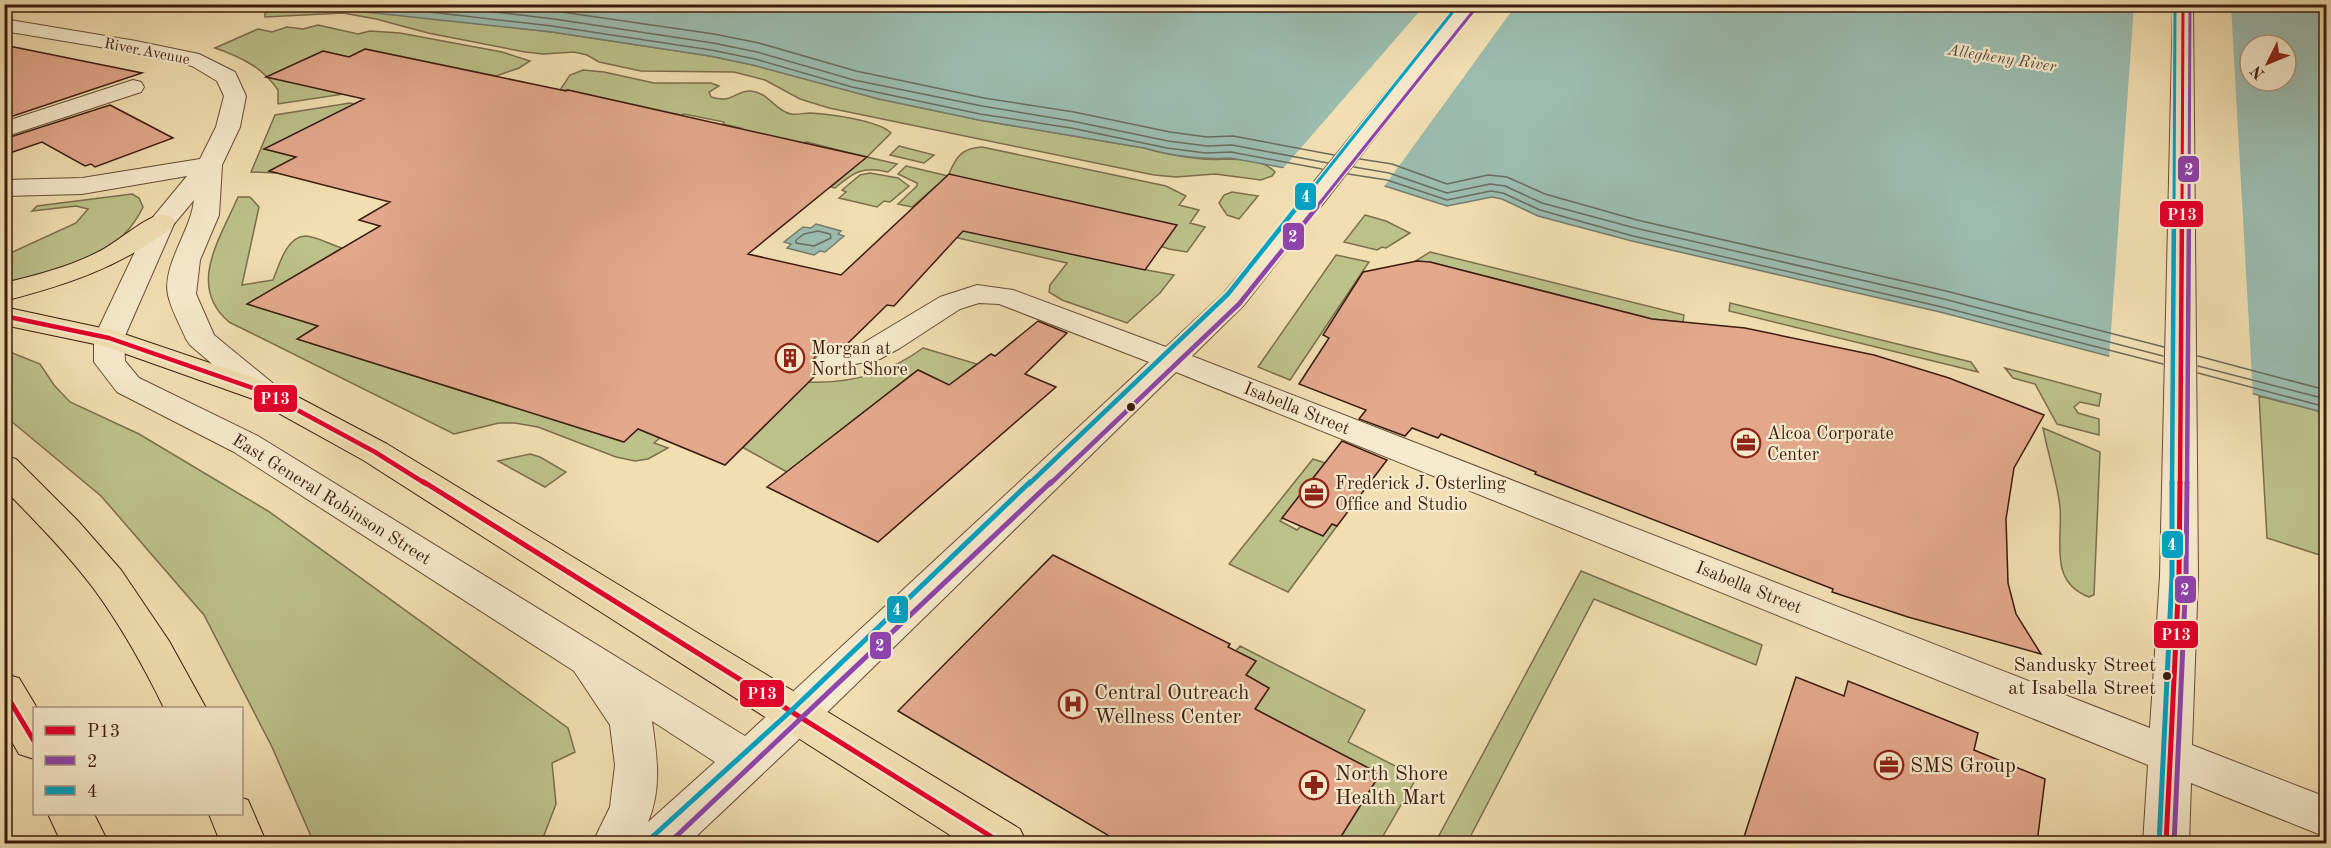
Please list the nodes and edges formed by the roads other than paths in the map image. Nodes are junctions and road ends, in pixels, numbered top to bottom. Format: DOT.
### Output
graph roads {
  1 [pos="1469,4"];
  2 [pos="2183,4"];
  3 [pos="4,25"];
  4 [pos="134,87"];
  5 [pos="4,130"];
  6 [pos="210,165"];
  7 [pos="4,188"];
  8 [pos="162,222"];
  9 [pos="4,292"];
  10 [pos="4,316"];
  11 [pos="109,338"];
  12 [pos="1171,358"];
  13 [pos="831,360"];
  14 [pos="264,392"];
  15 [pos="4,467"];
  16 [pos="580,654"];
  17 [pos="4,690"];
  18 [pos="184,707"];
  19 [pos="798,714"];
  20 [pos="33,739"];
  21 [pos="2170,754"];
  22 [pos="746,759"];
  23 [pos="72,815"];
  24 [pos="233,815"];
  25 [pos="2326,817"];
  26 [pos="86,843"];
  27 [pos="244,843"];
  28 [pos="615,843"];
  29 [pos="656,843"];
  30 [pos="1004,843"];
  31 [pos="2166,843"];
  1 -- 12 [label="street"];
  2 -- 21 [label="street"];
  3 -- 6 [label="street, River Avenue"];
  4 -- 5 [label="street"];
  6 -- 7 [label="street"];
  6 -- 8 [label="street"];
  6 -- 14 [label="street"];
  8 -- 9 [label="main road"];
  8 -- 11 [label="street"];
  10 -- 11 [label="main road"];
  11 -- 14 [label="main road"];
  11 -- 16 [label="street, East General Robinson Street"];
  12 -- 13 [label="street, Isabella Street"];
  12 -- 19 [label="street"];
  12 -- 21 [label="street, Isabella Street"];
  14 -- 19 [label="main road"];
  15 -- 18 [label="main road"];
  16 -- 22 [label="street, East General Robinson Street"];
  16 -- 28 [label="street"];
  17 -- 20 [label="main road"];
  19 -- 22 [label="street"];
  19 -- 30 [label="main road"];
  21 -- 25 [label="street, Isabella Street"];
  21 -- 31 [label="street"];
  22 -- 29 [label="street"];
  23 -- 26 [label="main road"];
  24 -- 27 [label="main road"];
}
